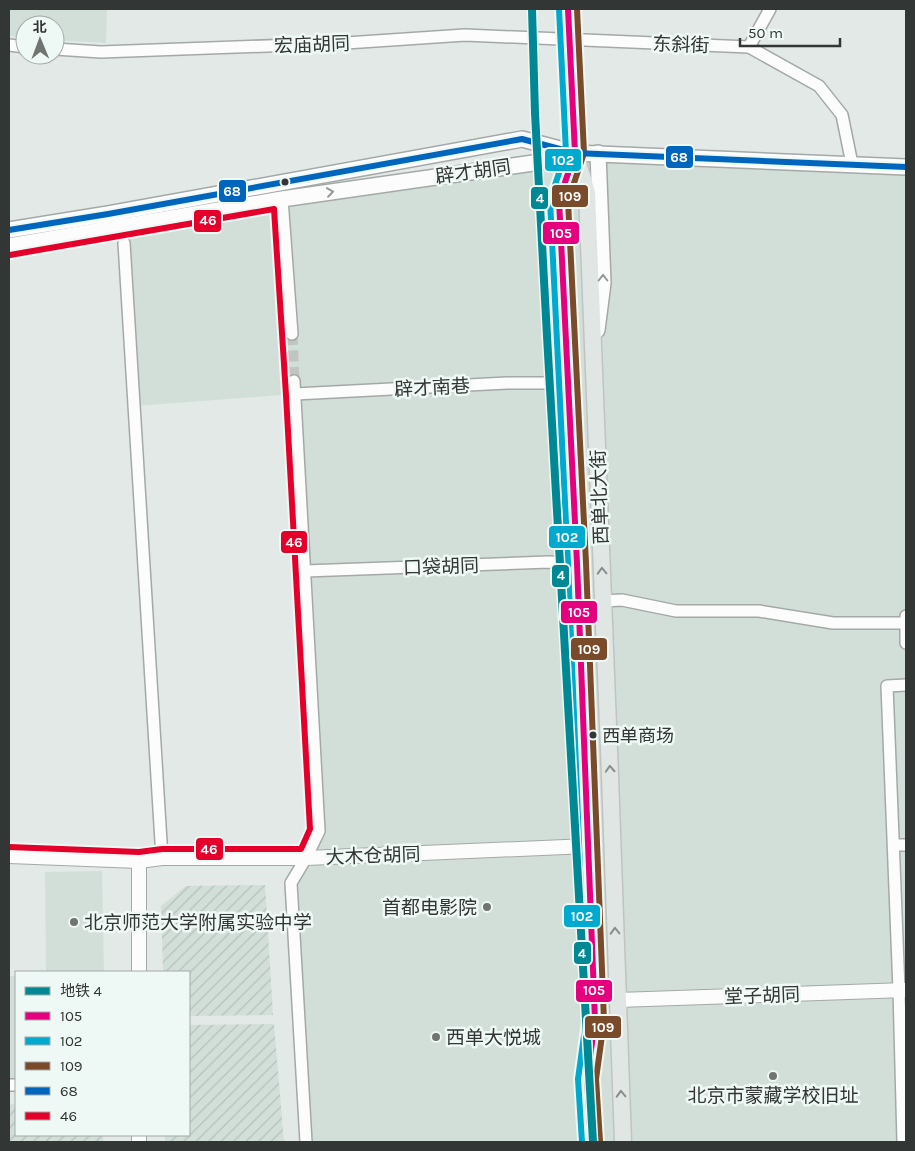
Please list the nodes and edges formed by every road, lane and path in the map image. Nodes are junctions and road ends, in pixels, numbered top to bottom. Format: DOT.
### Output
graph roads {
  1 [pos="568,9"];
  2 [pos="770,9"];
  3 [pos="569,39"];
  4 [pos="749,46"];
  5 [pos="65,50"];
  6 [pos="575,153"];
  7 [pos="598,153"];
  8 [pos="852,164"];
  9 [pos="906,167"];
  10 [pos="282,200"];
  11 [pos="9,230"];
  12 [pos="124,243"];
  13 [pos="9,246"];
  14 [pos="292,334"];
  15 [pos="593,361"];
  16 [pos="294,381"];
  17 [pos="568,384"];
  18 [pos="295,394"];
  19 [pos="577,563"];
  20 [pos="305,571"];
  21 [pos="603,601"];
  22 [pos="906,616"];
  23 [pos="906,623"];
  24 [pos="906,643"];
  25 [pos="906,685"];
  26 [pos="588,846"];
  27 [pos="9,856"];
  28 [pos="162,858"];
  29 [pos="306,858"];
  30 [pos="139,861"];
  31 [pos="138,971"];
  32 [pos="902,990"];
  33 [pos="618,1000"];
  34 [pos="306,1142"];
  35 [pos="591,1142"];
  36 [pos="623,1142"];
  37 [pos="903,1142"];
  1 -- 3 [label="main road, 西单北大街"];
  2 -- 4 [label="street"];
  3 -- 4 [label="street, 东斜街"];
  3 -- 5 [label="street, 宏庙胡同"];
  3 -- 6 [label="main road, 西单北大街"];
  4 -- 8 [label="street"];
  6 -- 7 [label="main road"];
  10 -- 6 [label="main road, 辟才胡同, one-way"];
  6 -- 11 [label="main road, 辟才胡同"];
  6 -- 15 [label="main road, 西单北大街"];
  6 -- 17 [label="main road, 西单北大街"];
  7 -- 8 [label="main road"];
  15 -- 7 [label="main road, one-way"];
  8 -- 9 [label="main road"];
  10 -- 13 [label="main road, 辟才胡同"];
  10 -- 14 [label="street"];
  12 -- 28 [label="street"];
  21 -- 15 [label="main road, 西单北大街, one-way"];
  16 -- 18 [label="street"];
  17 -- 18 [label="street, 辟才南巷"];
  17 -- 19 [label="main road, 西单北大街"];
  18 -- 20 [label="street"];
  19 -- 20 [label="street, 口袋胡同"];
  19 -- 26 [label="main road, 西单北大街"];
  20 -- 29 [label="street"];
  21 -- 23 [label="street"];
  33 -- 21 [label="main road, 西单北大街, one-way"];
  22 -- 23 [label="street"];
  23 -- 24 [label="street"];
  25 -- 32 [label="street"];
  26 -- 29 [label="street, 大木仓胡同"];
  26 -- 35 [label="main road, 西单北大街"];
  27 -- 30 [label="street, 大木仓胡同"];
  28 -- 29 [label="street, 大木仓胡同"];
  28 -- 30 [label="street, 大木仓胡同"];
  29 -- 34 [label="street"];
  30 -- 31 [label="street"];
  32 -- 33 [label="street, 堂子胡同"];
  32 -- 37 [label="street"];
  36 -- 33 [label="main road, 西单北大街, one-way"];
}
